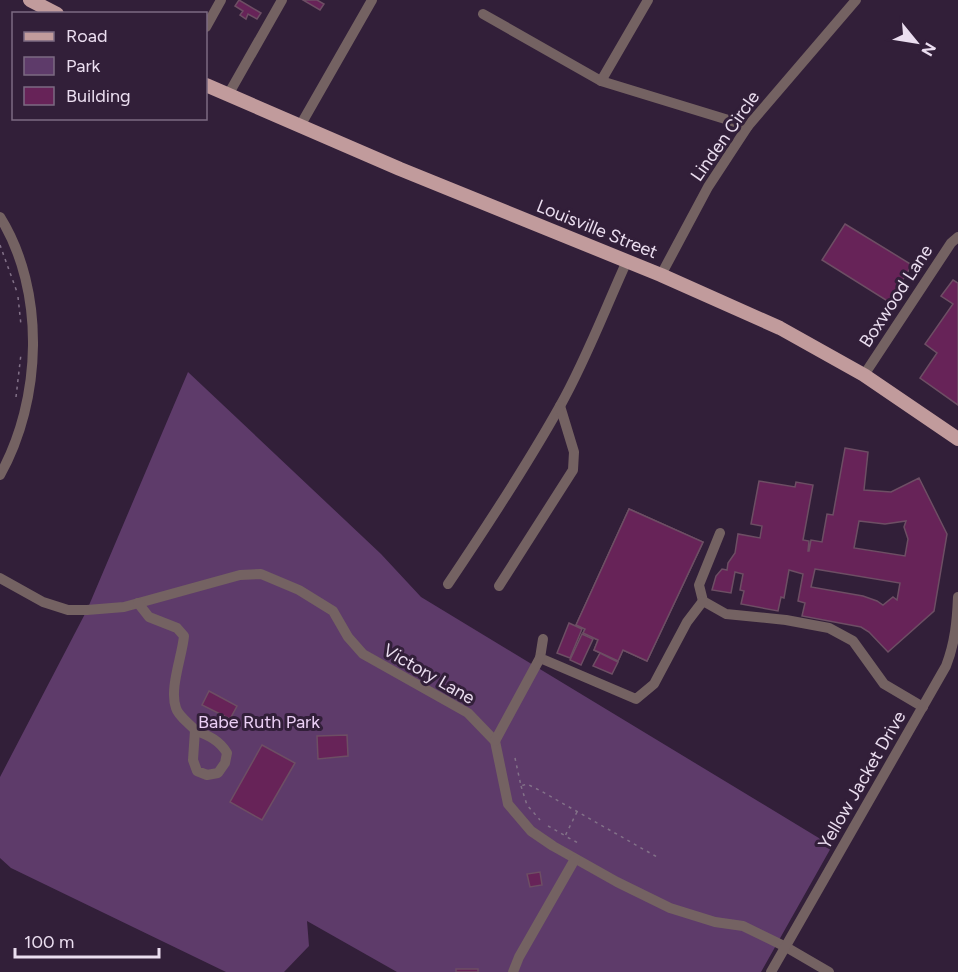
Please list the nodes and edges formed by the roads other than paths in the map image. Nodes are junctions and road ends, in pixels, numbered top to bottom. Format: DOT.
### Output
graph roads {
  1 [pos="221,0"];
  2 [pos="282,0"];
  3 [pos="372,0"];
  4 [pos="648,0"];
  5 [pos="856,0"];
  6 [pos="38,2"];
  7 [pos="54,12"];
  8 [pos="483,14"];
  9 [pos="207,25"];
  10 [pos="601,81"];
  11 [pos="207,84"];
  12 [pos="228,95"];
  13 [pos="300,126"];
  14 [pos="748,126"];
  15 [pos="0,217"];
  16 [pos="958,237"];
  17 [pos="627,261"];
  18 [pos="661,274"];
  19 [pos="864,375"];
  20 [pos="560,406"];
  21 [pos="958,439"];
  22 [pos="0,475"];
  23 [pos="720,533"];
  24 [pos="0,578"];
  25 [pos="448,584"];
  26 [pos="499,586"];
  27 [pos="958,597"];
  28 [pos="703,601"];
  29 [pos="138,603"];
  30 [pos="543,639"];
  31 [pos="540,658"];
  32 [pos="923,707"];
  33 [pos="195,730"];
  34 [pos="495,741"];
  35 [pos="575,859"];
  36 [pos="786,947"];
  37 [pos="513,972"];
  38 [pos="771,972"];
  39 [pos="829,972"];
  1 -- 9 [label="street"];
  2 -- 12 [label="street"];
  3 -- 13 [label="street"];
  4 -- 10 [label="street"];
  5 -- 14 [label="street, Linden Circle"];
  6 -- 7 [label="main road"];
  8 -- 10 [label="street"];
  10 -- 14 [label="street"];
  11 -- 12 [label="main road, Louisville Street"];
  12 -- 13 [label="main road, Louisville Street"];
  13 -- 17 [label="main road, Louisville Street"];
  14 -- 18 [label="street, Linden Circle"];
  15 -- 22 [label="street"];
  16 -- 19 [label="street, Boxwood Lane"];
  17 -- 18 [label="main road, Louisville Street"];
  17 -- 20 [label="street"];
  18 -- 19 [label="main road, Louisville Street"];
  19 -- 21 [label="main road, Louisville Street"];
  20 -- 25 [label="street"];
  20 -- 26 [label="street"];
  23 -- 28 [label="street"];
  24 -- 29 [label="street, Victory Lane"];
  27 -- 32 [label="street, Yellow Jacket Drive"];
  28 -- 31 [label="street"];
  28 -- 32 [label="street"];
  29 -- 33 [label="street"];
  29 -- 34 [label="street, Victory Lane"];
  30 -- 31 [label="street"];
  31 -- 34 [label="street"];
  32 -- 36 [label="street, Yellow Jacket Drive"];
  34 -- 35 [label="street"];
  35 -- 36 [label="street"];
  35 -- 37 [label="street"];
  36 -- 38 [label="street, Yellow Jacket Drive"];
  36 -- 39 [label="street"];
}
